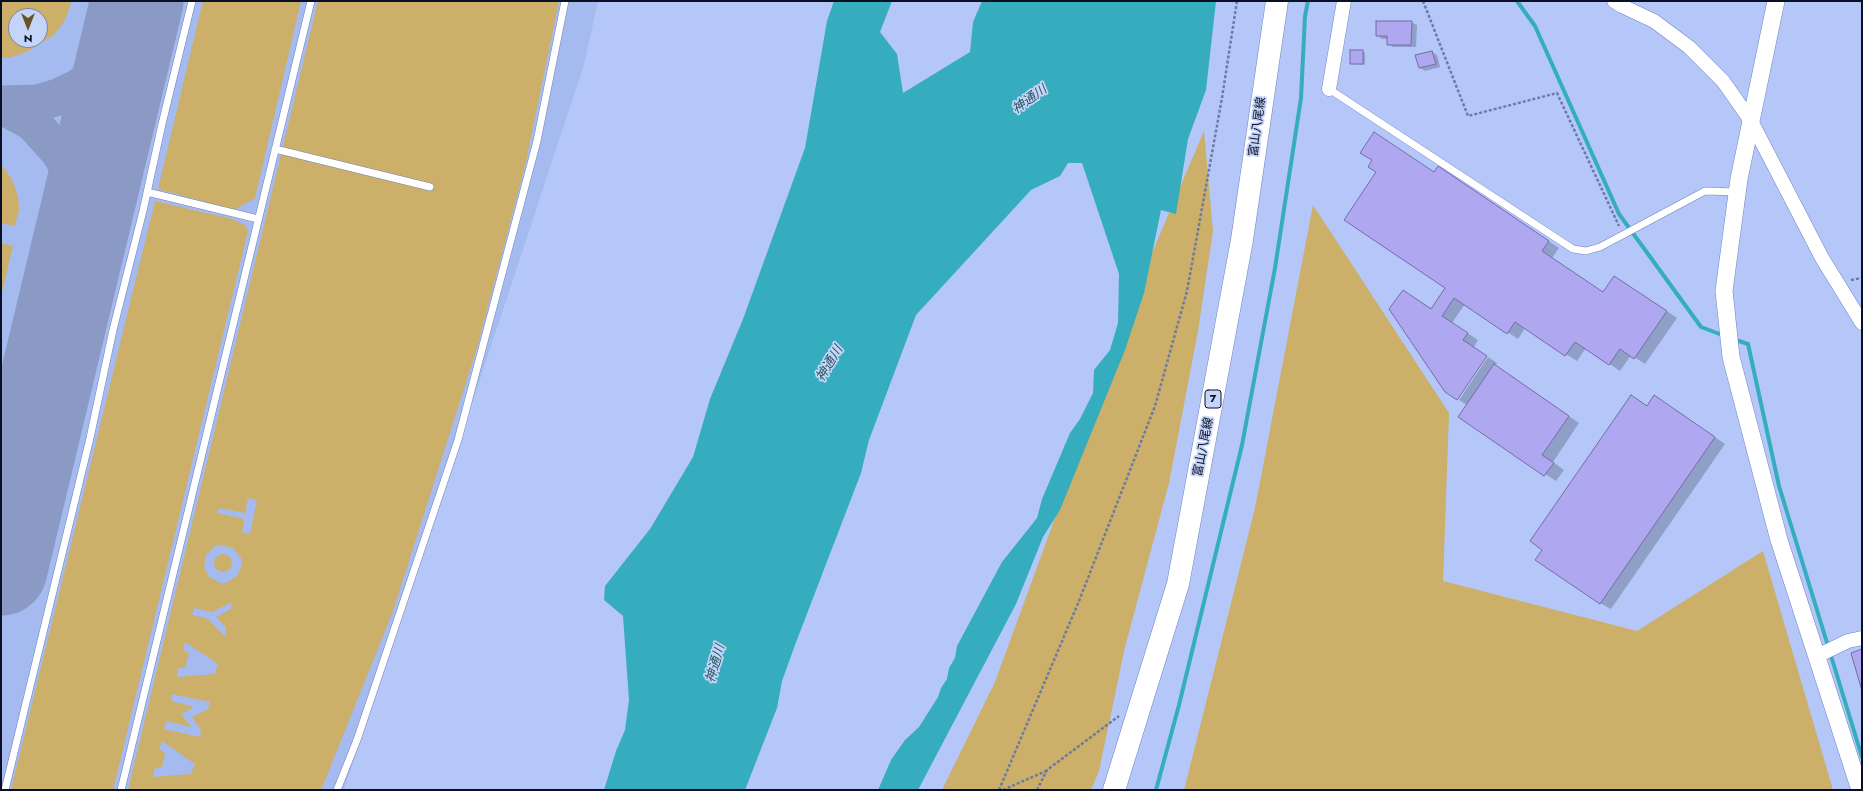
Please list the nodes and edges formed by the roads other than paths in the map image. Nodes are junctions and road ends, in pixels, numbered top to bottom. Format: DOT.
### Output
graph roads {
  1 [pos="192,1"];
  2 [pos="311,1"];
  3 [pos="565,1"];
  4 [pos="1344,1"];
  5 [pos="1614,1"];
  6 [pos="1776,1"];
  7 [pos="1279,3"];
  8 [pos="1329,89"];
  9 [pos="1751,121"];
  10 [pos="275,149"];
  11 [pos="430,187"];
  12 [pos="147,192"];
  13 [pos="1737,192"];
  14 [pos="258,219"];
  15 [pos="1862,323"];
  16 [pos="1862,638"];
  17 [pos="1816,656"];
  18 [pos="4,790"];
  19 [pos="121,790"];
  20 [pos="337,790"];
  21 [pos="1114,790"];
  22 [pos="1860,790"];
  1 -- 12 [label="lane"];
  2 -- 10 [label="lane"];
  3 -- 20 [label="lane"];
  4 -- 8 [label="street"];
  5 -- 9 [label="street"];
  6 -- 9 [label="street"];
  7 -- 21 [label="main road, 富山八尾線 / 7"];
  8 -- 13 [label="lane"];
  9 -- 13 [label="street"];
  9 -- 15 [label="street"];
  10 -- 11 [label="lane"];
  10 -- 14 [label="lane"];
  12 -- 14 [label="lane"];
  12 -- 18 [label="lane"];
  13 -- 17 [label="street"];
  14 -- 19 [label="lane"];
  16 -- 17 [label="street"];
  17 -- 22 [label="street"];
}
